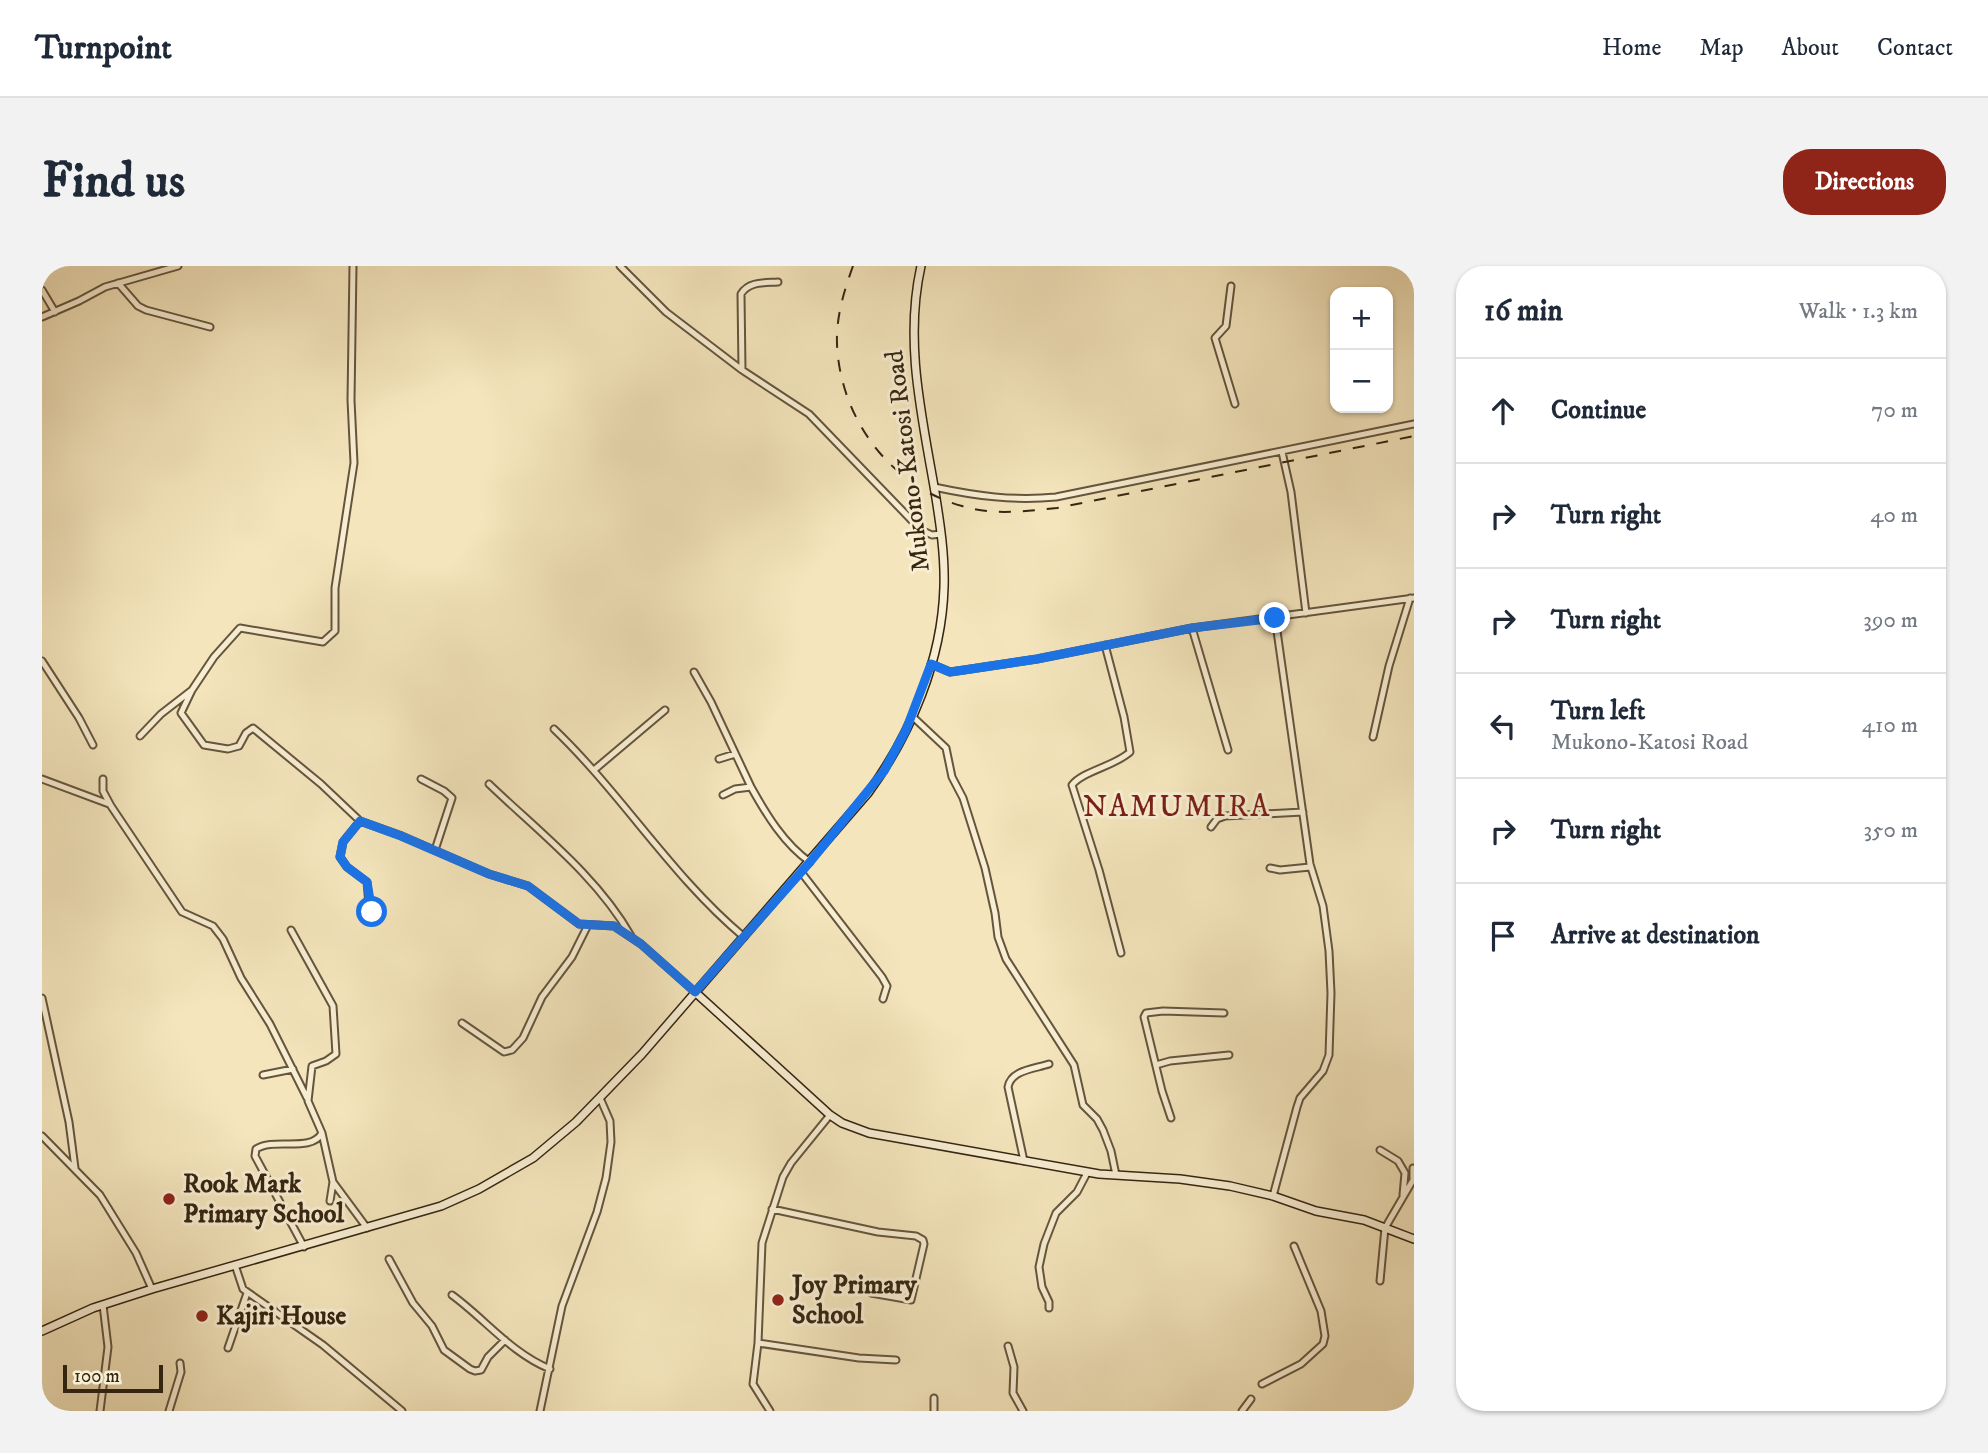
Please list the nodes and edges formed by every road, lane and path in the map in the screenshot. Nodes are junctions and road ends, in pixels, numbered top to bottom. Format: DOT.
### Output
graph roads {
  1 [pos="178,266"];
  2 [pos="353,266"];
  3 [pos="620,266"];
  4 [pos="921,266"];
  5 [pos="778,282"];
  6 [pos="118,283"];
  7 [pos="1231,286"];
  8 [pos="42,290"];
  9 [pos="55,312"];
  10 [pos="42,317"];
  11 [pos="210,327"];
  12 [pos="742,370"];
  13 [pos="1236,404"];
  14 [pos="1414,424"];
  15 [pos="1282,452"];
  16 [pos="934,487"];
  17 [pos="941,534"];
  18 [pos="1412,598"];
  19 [pos="1306,613"];
  20 [pos="1275,618"];
  21 [pos="1192,628"];
  22 [pos="1105,645"];
  23 [pos="42,661"];
  24 [pos="931,664"];
  25 [pos="694,672"];
  26 [pos="191,690"];
  27 [pos="665,710"];
  28 [pos="912,716"];
  29 [pos="554,729"];
  30 [pos="140,736"];
  31 [pos="1373,737"];
  32 [pos="93,746"];
  33 [pos="1228,750"];
  34 [pos="736,754"];
  35 [pos="719,759"];
  36 [pos="594,770"];
  37 [pos="42,779"];
  38 [pos="103,779"];
  39 [pos="421,779"];
  40 [pos="489,785"];
  41 [pos="751,787"];
  42 [pos="723,795"];
  43 [pos="111,806"];
  44 [pos="1303,812"];
  45 [pos="360,821"];
  46 [pos="1211,827"];
  47 [pos="435,850"];
  48 [pos="810,862"];
  49 [pos="1310,867"];
  50 [pos="1270,868"];
  51 [pos="801,872"];
  52 [pos="377,918"];
  53 [pos="588,925"];
  54 [pos="291,930"];
  55 [pos="744,937"];
  56 [pos="632,938"];
  57 [pos="1121,953"];
  58 [pos="695,992"];
  59 [pos="42,998"];
  60 [pos="883,999"];
  61 [pos="1224,1013"];
  62 [pos="462,1023"];
  63 [pos="1229,1055"];
  64 [pos="1049,1064"];
  65 [pos="1156,1065"];
  66 [pos="293,1069"];
  67 [pos="263,1075"];
  68 [pos="600,1098"];
  69 [pos="309,1101"];
  70 [pos="830,1115"];
  71 [pos="1171,1118"];
  72 [pos="322,1133"];
  73 [pos="42,1136"];
  74 [pos="1380,1150"];
  75 [pos="1024,1162"];
  76 [pos="75,1168"];
  77 [pos="1413,1168"];
  78 [pos="1087,1173"];
  79 [pos="1116,1175"];
  80 [pos="333,1182"];
  81 [pos="1403,1195"];
  82 [pos="1273,1196"];
  83 [pos="330,1201"];
  84 [pos="772,1209"];
  85 [pos="367,1228"];
  86 [pos="1385,1228"];
  87 [pos="1414,1239"];
  88 [pos="1294,1246"];
  89 [pos="304,1247"];
  90 [pos="388,1258"];
  91 [pos="235,1265"];
  92 [pos="1380,1282"];
  93 [pos="152,1289"];
  94 [pos="247,1293"];
  95 [pos="872,1293"];
  96 [pos="452,1295"];
  97 [pos="103,1305"];
  98 [pos="1048,1308"];
  99 [pos="42,1331"];
  100 [pos="505,1340"];
  101 [pos="758,1343"];
  102 [pos="1008,1346"];
  103 [pos="228,1348"];
  104 [pos="896,1360"];
  105 [pos="180,1363"];
  106 [pos="550,1369"];
  107 [pos="1262,1384"];
  108 [pos="934,1398"];
  109 [pos="1251,1399"];
  110 [pos="100,1411"];
  111 [pos="169,1411"];
  112 [pos="402,1411"];
  113 [pos="540,1411"];
  114 [pos="770,1411"];
  115 [pos="934,1411"];
  116 [pos="1023,1411"];
  117 [pos="1242,1411"];
  1 -- 6 [label="street"];
  2 -- 26 [label="street"];
  3 -- 12 [label="street"];
  4 -- 16 [label="main road, Mukono-Katosi Road"];
  5 -- 12 [label="street"];
  6 -- 9 [label="street"];
  6 -- 11 [label="street"];
  7 -- 13 [label="street"];
  8 -- 9 [label="street"];
  9 -- 10 [label="street"];
  12 -- 17 [label="street"];
  14 -- 15 [label="street"];
  15 -- 16 [label="street"];
  15 -- 19 [label="street"];
  16 -- 17 [label="main road, Mukono-Katosi Road"];
  17 -- 24 [label="main road, Mukono-Katosi Road"];
  18 -- 19 [label="street"];
  18 -- 31 [label="street"];
  19 -- 20 [label="street"];
  20 -- 21 [label="street"];
  20 -- 44 [label="street"];
  21 -- 22 [label="street"];
  21 -- 33 [label="street"];
  22 -- 24 [label="street"];
  22 -- 57 [label="street"];
  23 -- 32 [label="street"];
  24 -- 28 [label="main road, Mukono-Katosi Road"];
  25 -- 34 [label="street"];
  26 -- 30 [label="street"];
  26 -- 45 [label="street"];
  27 -- 36 [label="street"];
  28 -- 48 [label="main road, Mukono-Katosi Road"];
  28 -- 79 [label="street"];
  29 -- 36 [label="street"];
  34 -- 35 [label="street"];
  34 -- 41 [label="street"];
  36 -- 55 [label="street"];
  37 -- 43 [label="street"];
  38 -- 43 [label="street"];
  39 -- 47 [label="street"];
  40 -- 56 [label="street"];
  41 -- 42 [label="street"];
  41 -- 48 [label="street"];
  43 -- 66 [label="street"];
  44 -- 46 [label="street"];
  44 -- 49 [label="street"];
  45 -- 47 [label="street"];
  45 -- 52 [label="street"];
  47 -- 53 [label="street"];
  48 -- 51 [label="main road, Mukono-Katosi Road"];
  49 -- 50 [label="street"];
  49 -- 82 [label="street"];
  51 -- 55 [label="main road, Mukono-Katosi Road"];
  51 -- 60 [label="street"];
  53 -- 56 [label="street"];
  53 -- 62 [label="street"];
  54 -- 69 [label="street"];
  55 -- 58 [label="main road, Mukono-Katosi Road"];
  56 -- 58 [label="street"];
  58 -- 68 [label="main road, Mukono-Katosi Road"];
  58 -- 70 [label="main road"];
  59 -- 76 [label="street"];
  61 -- 65 [label="street"];
  63 -- 65 [label="street"];
  64 -- 75 [label="street"];
  65 -- 71 [label="street"];
  66 -- 67 [label="street"];
  66 -- 69 [label="street"];
  68 -- 85 [label="main road, Mukono-Katosi Road"];
  68 -- 106 [label="street"];
  69 -- 72 [label="street"];
  70 -- 75 [label="main road"];
  70 -- 84 [label="street"];
  72 -- 80 [label="street"];
  72 -- 89 [label="street"];
  73 -- 76 [label="street"];
  74 -- 81 [label="street"];
  75 -- 78 [label="main road"];
  76 -- 93 [label="street"];
  77 -- 81 [label="street"];
  78 -- 79 [label="main road"];
  78 -- 98 [label="street"];
  79 -- 82 [label="main road"];
  80 -- 83 [label="street"];
  80 -- 85 [label="street"];
  81 -- 86 [label="street"];
  82 -- 86 [label="main road"];
  84 -- 95 [label="street"];
  84 -- 101 [label="street"];
  85 -- 89 [label="main road, Mukono-Katosi Road"];
  86 -- 87 [label="main road"];
  86 -- 92 [label="street"];
  88 -- 107 [label="street"];
  89 -- 91 [label="main road, Mukono-Katosi Road"];
  90 -- 100 [label="street"];
  91 -- 93 [label="main road, Mukono-Katosi Road"];
  91 -- 94 [label="street"];
  93 -- 97 [label="main road, Mukono-Katosi Road"];
  94 -- 103 [label="street"];
  94 -- 112 [label="street"];
  96 -- 100 [label="street"];
  97 -- 99 [label="main road, Mukono-Katosi Road"];
  97 -- 110 [label="street"];
  100 -- 106 [label="street"];
  101 -- 104 [label="street"];
  101 -- 114 [label="street"];
  102 -- 116 [label="street"];
  105 -- 111 [label="street"];
  106 -- 113 [label="street"];
  108 -- 115 [label="street"];
  109 -- 117 [label="street"];
}
